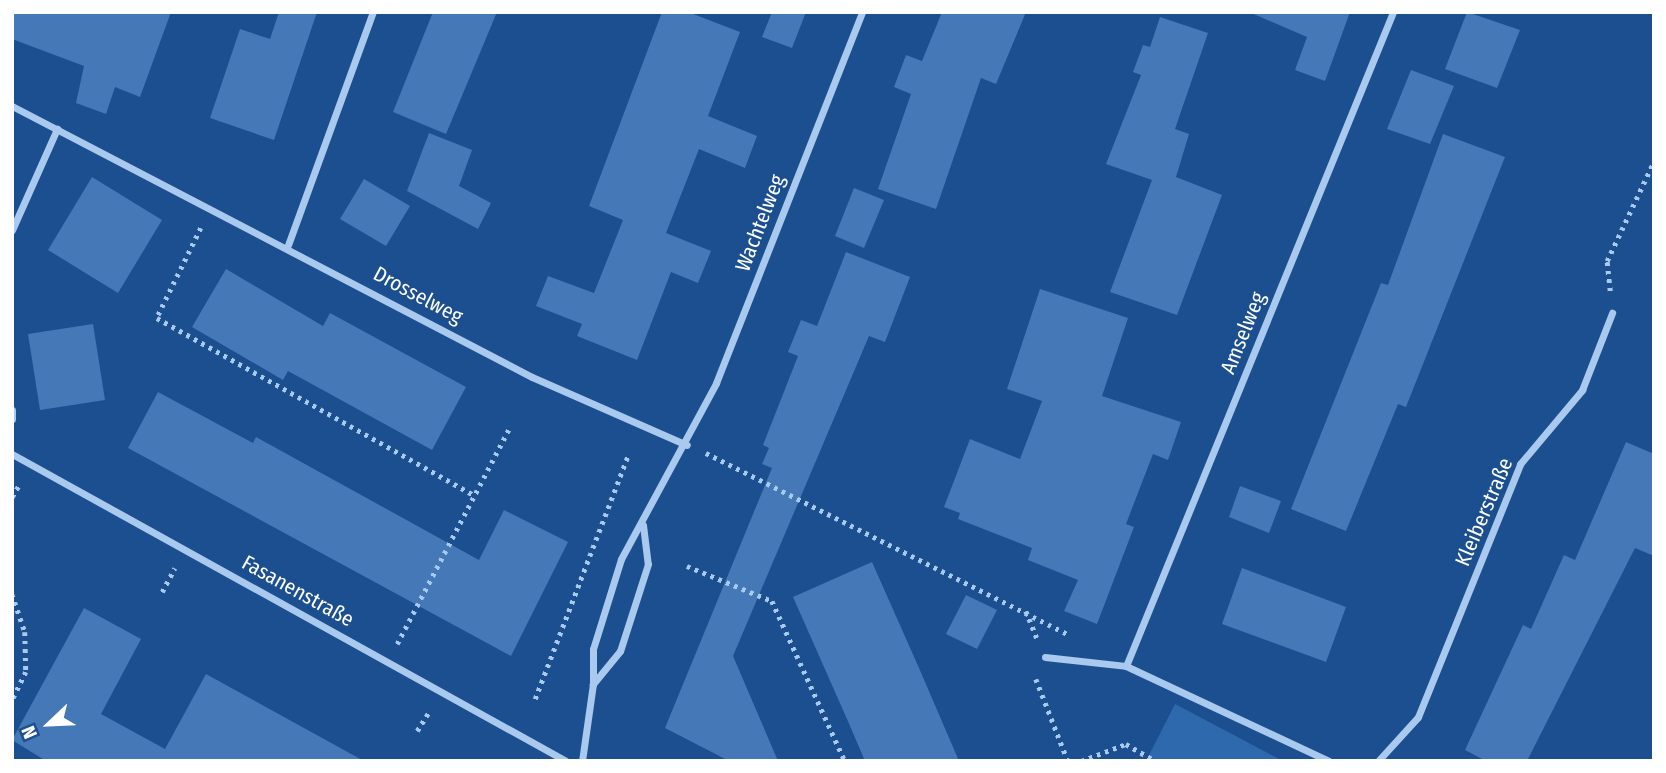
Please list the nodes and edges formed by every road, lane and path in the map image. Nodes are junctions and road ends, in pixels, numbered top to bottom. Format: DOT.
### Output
graph roads {
  1 [pos="373,12"];
  2 [pos="862,12"];
  3 [pos="1393,12"];
  4 [pos="12,106"];
  5 [pos="57,129"];
  6 [pos="1654,161"];
  7 [pos="212,205"];
  8 [pos="12,230"];
  9 [pos="288,245"];
  10 [pos="1612,313"];
  11 [pos="12,410"];
  12 [pos="12,419"];
  13 [pos="509,429"];
  14 [pos="687,445"];
  15 [pos="12,454"];
  16 [pos="628,456"];
  17 [pos="476,496"];
  18 [pos="643,525"];
  19 [pos="687,566"];
  20 [pos="12,594"];
  21 [pos="1026,610"];
  22 [pos="1082,641"];
  23 [pos="1045,657"];
  24 [pos="388,660"];
  25 [pos="1126,666"];
  26 [pos="593,684"];
  27 [pos="536,699"];
  28 [pos="12,701"];
  29 [pos="566,761"];
  30 [pos="582,761"];
  31 [pos="634,761"];
  32 [pos="645,761"];
  33 [pos="845,761"];
  34 [pos="1068,761"];
  35 [pos="1081,761"];
  36 [pos="1155,761"];
  37 [pos="1329,761"];
  38 [pos="1378,761"];
  1 -- 9 [label="street"];
  2 -- 14 [label="street, Wachtelweg"];
  3 -- 25 [label="street, Amselweg"];
  4 -- 5 [label="street, Drosselweg"];
  5 -- 7 [label="street, Drosselweg"];
  5 -- 8 [label="street"];
  6 -- 10 [label="path"];
  7 -- 9 [label="street, Drosselweg"];
  7 -- 17 [label="path"];
  9 -- 14 [label="street, Drosselweg"];
  10 -- 38 [label="street, Kleiberstraße"];
  11 -- 12 [label="street"];
  13 -- 17 [label="path"];
  14 -- 18 [label="street, Wachtelweg"];
  14 -- 21 [label="path"];
  15 -- 24 [label="street, Fasanenstraße"];
  16 -- 27 [label="path"];
  17 -- 24 [label="path"];
  18 -- 26 [label="street, Wachtelweg"];
  18 -- 26 [label="street"];
  19 -- 33 [label="path"];
  20 -- 28 [label="path"];
  21 -- 22 [label="path"];
  21 -- 23 [label="path"];
  23 -- 25 [label="street"];
  23 -- 34 [label="path"];
  24 -- 29 [label="street, Fasanenstraße"];
  25 -- 37 [label="street"];
  26 -- 30 [label="street, Wachtelweg"];
  31 -- 32 [label="path"];
  35 -- 36 [label="path"];
}
